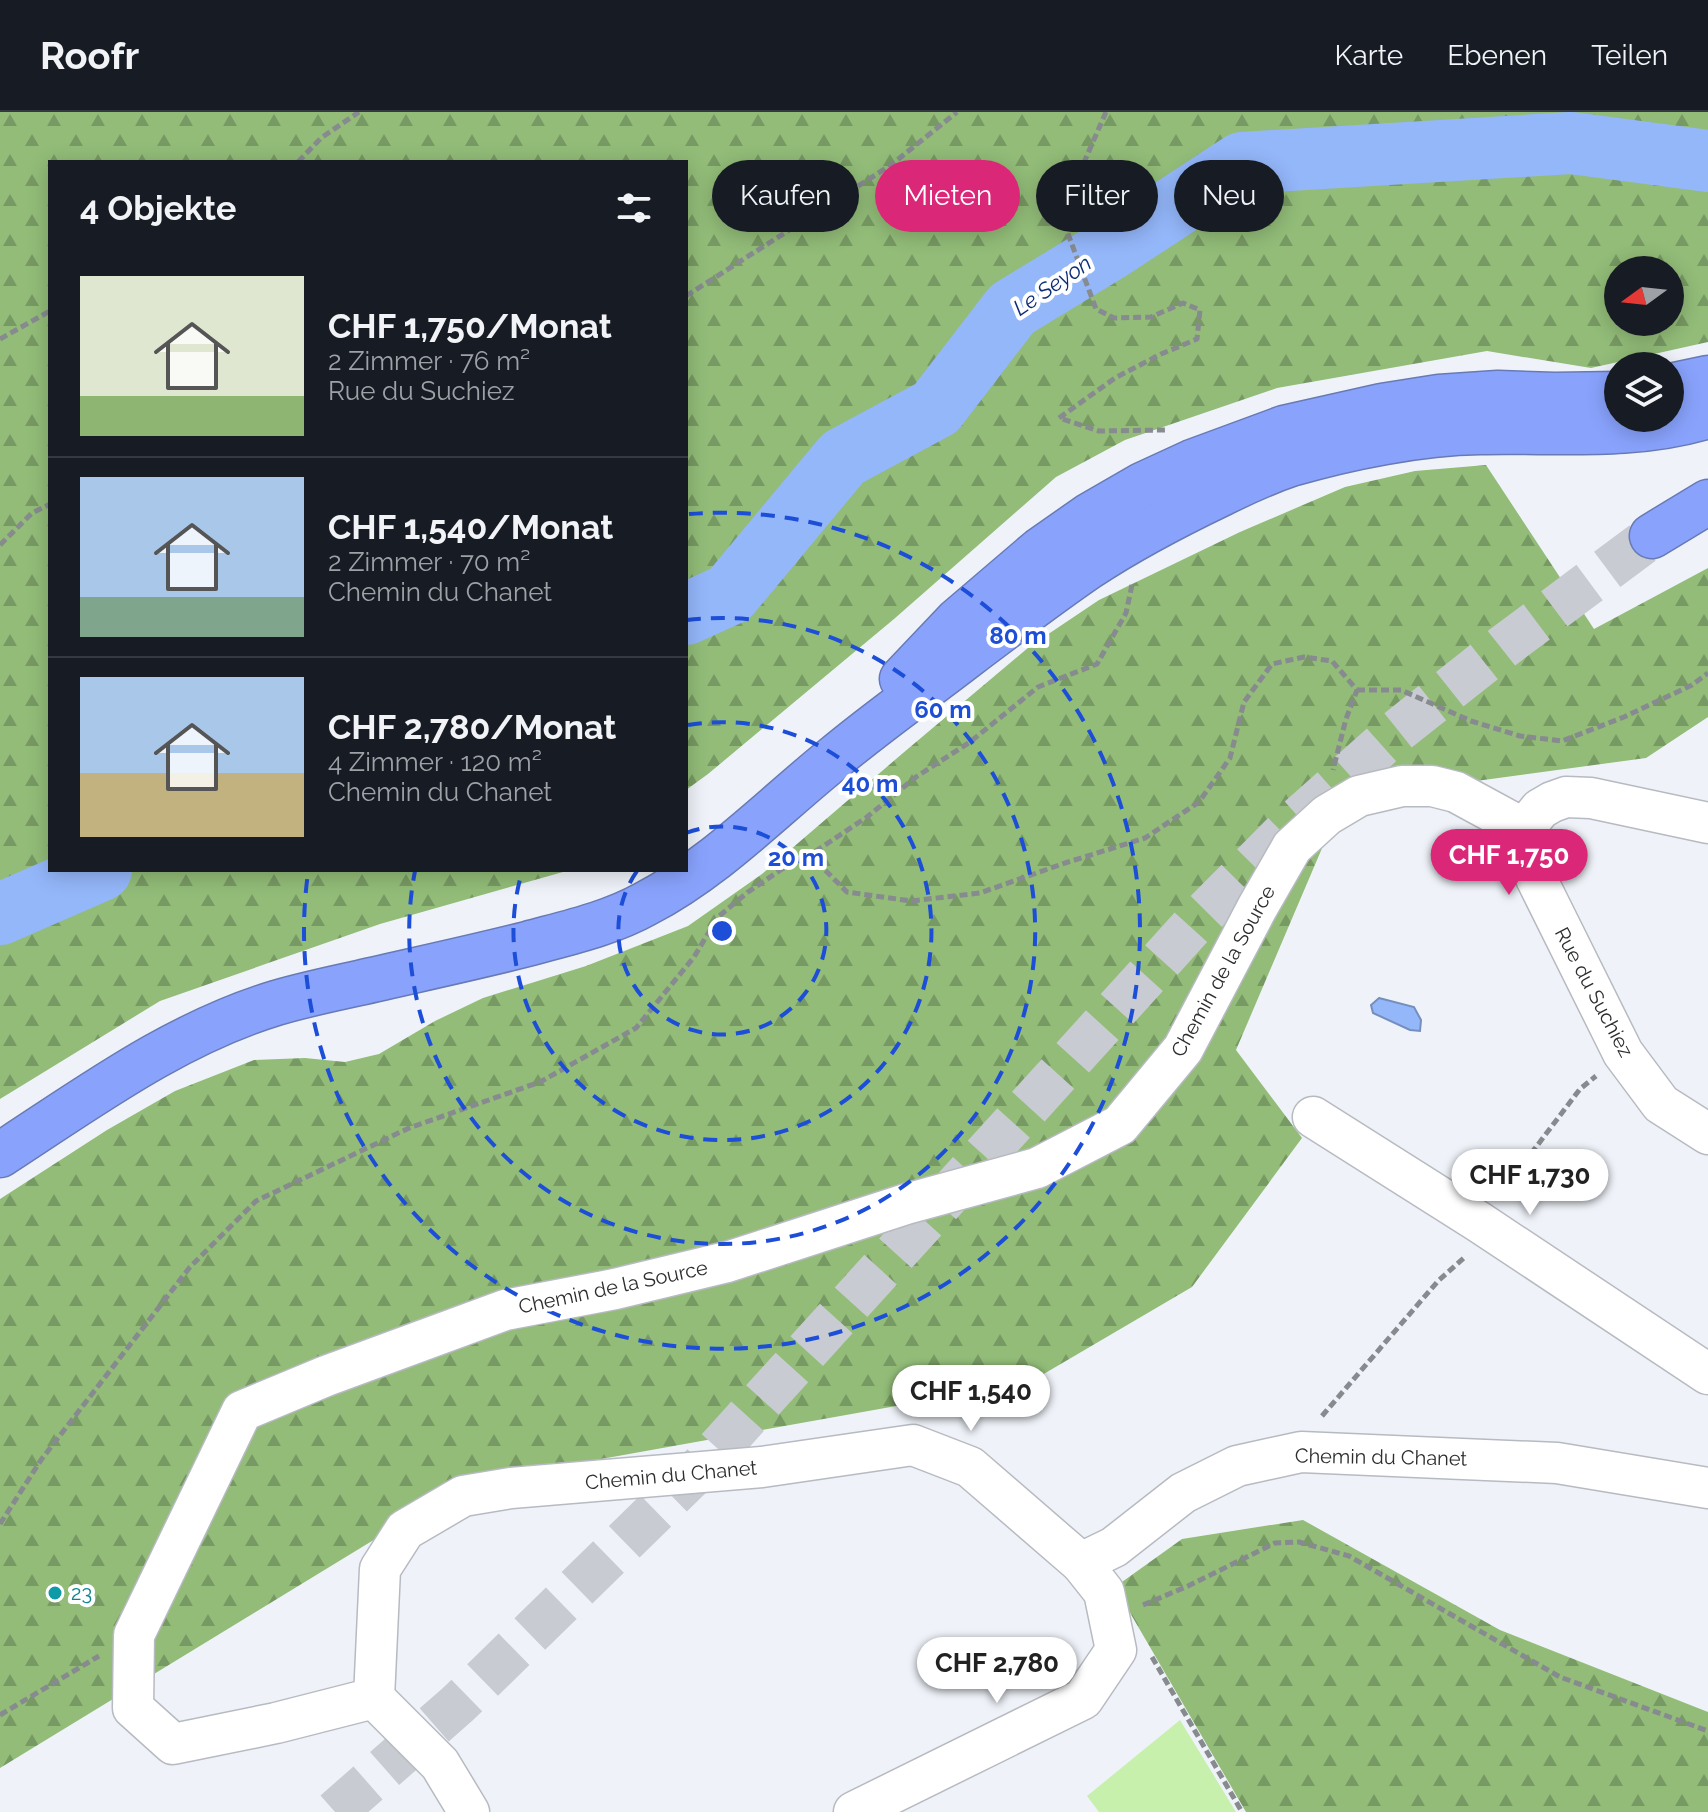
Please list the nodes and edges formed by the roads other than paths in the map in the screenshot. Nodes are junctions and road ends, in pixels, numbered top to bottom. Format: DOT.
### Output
graph roads {
  1 [pos="1708,378"];
  2 [pos="1684,383"];
  3 [pos="1604,394"];
  4 [pos="1708,416"];
  5 [pos="1708,502"];
  6 [pos="1652,536"];
  7 [pos="837,755"];
  8 [pos="1708,823"];
  9 [pos="1524,829"];
  10 [pos="1313,1117"];
  11 [pos="1708,1134"];
  12 [pos="0,1155"];
  13 [pos="1708,1374"];
  14 [pos="1708,1488"];
  15 [pos="1081,1563"];
  16 [pos="374,1698"];
  17 [pos="469,1812"];
  18 [pos="854,1812"];
  1 -- 2 [label="highway"];
  3 -- 7 [label="highway"];
  4 -- 7 [label="highway"];
  5 -- 6 [label="highway"];
  7 -- 12 [label="highway"];
  8 -- 9 [label="street"];
  9 -- 11 [label="street, Rue du Suchiez"];
  9 -- 16 [label="street, Chemin de la Source"];
  10 -- 13 [label="street"];
  14 -- 15 [label="street, Chemin du Chanet"];
  15 -- 16 [label="street, Chemin du Chanet"];
  15 -- 18 [label="street, Chemin du Chanet"];
  16 -- 17 [label="street"];
}
